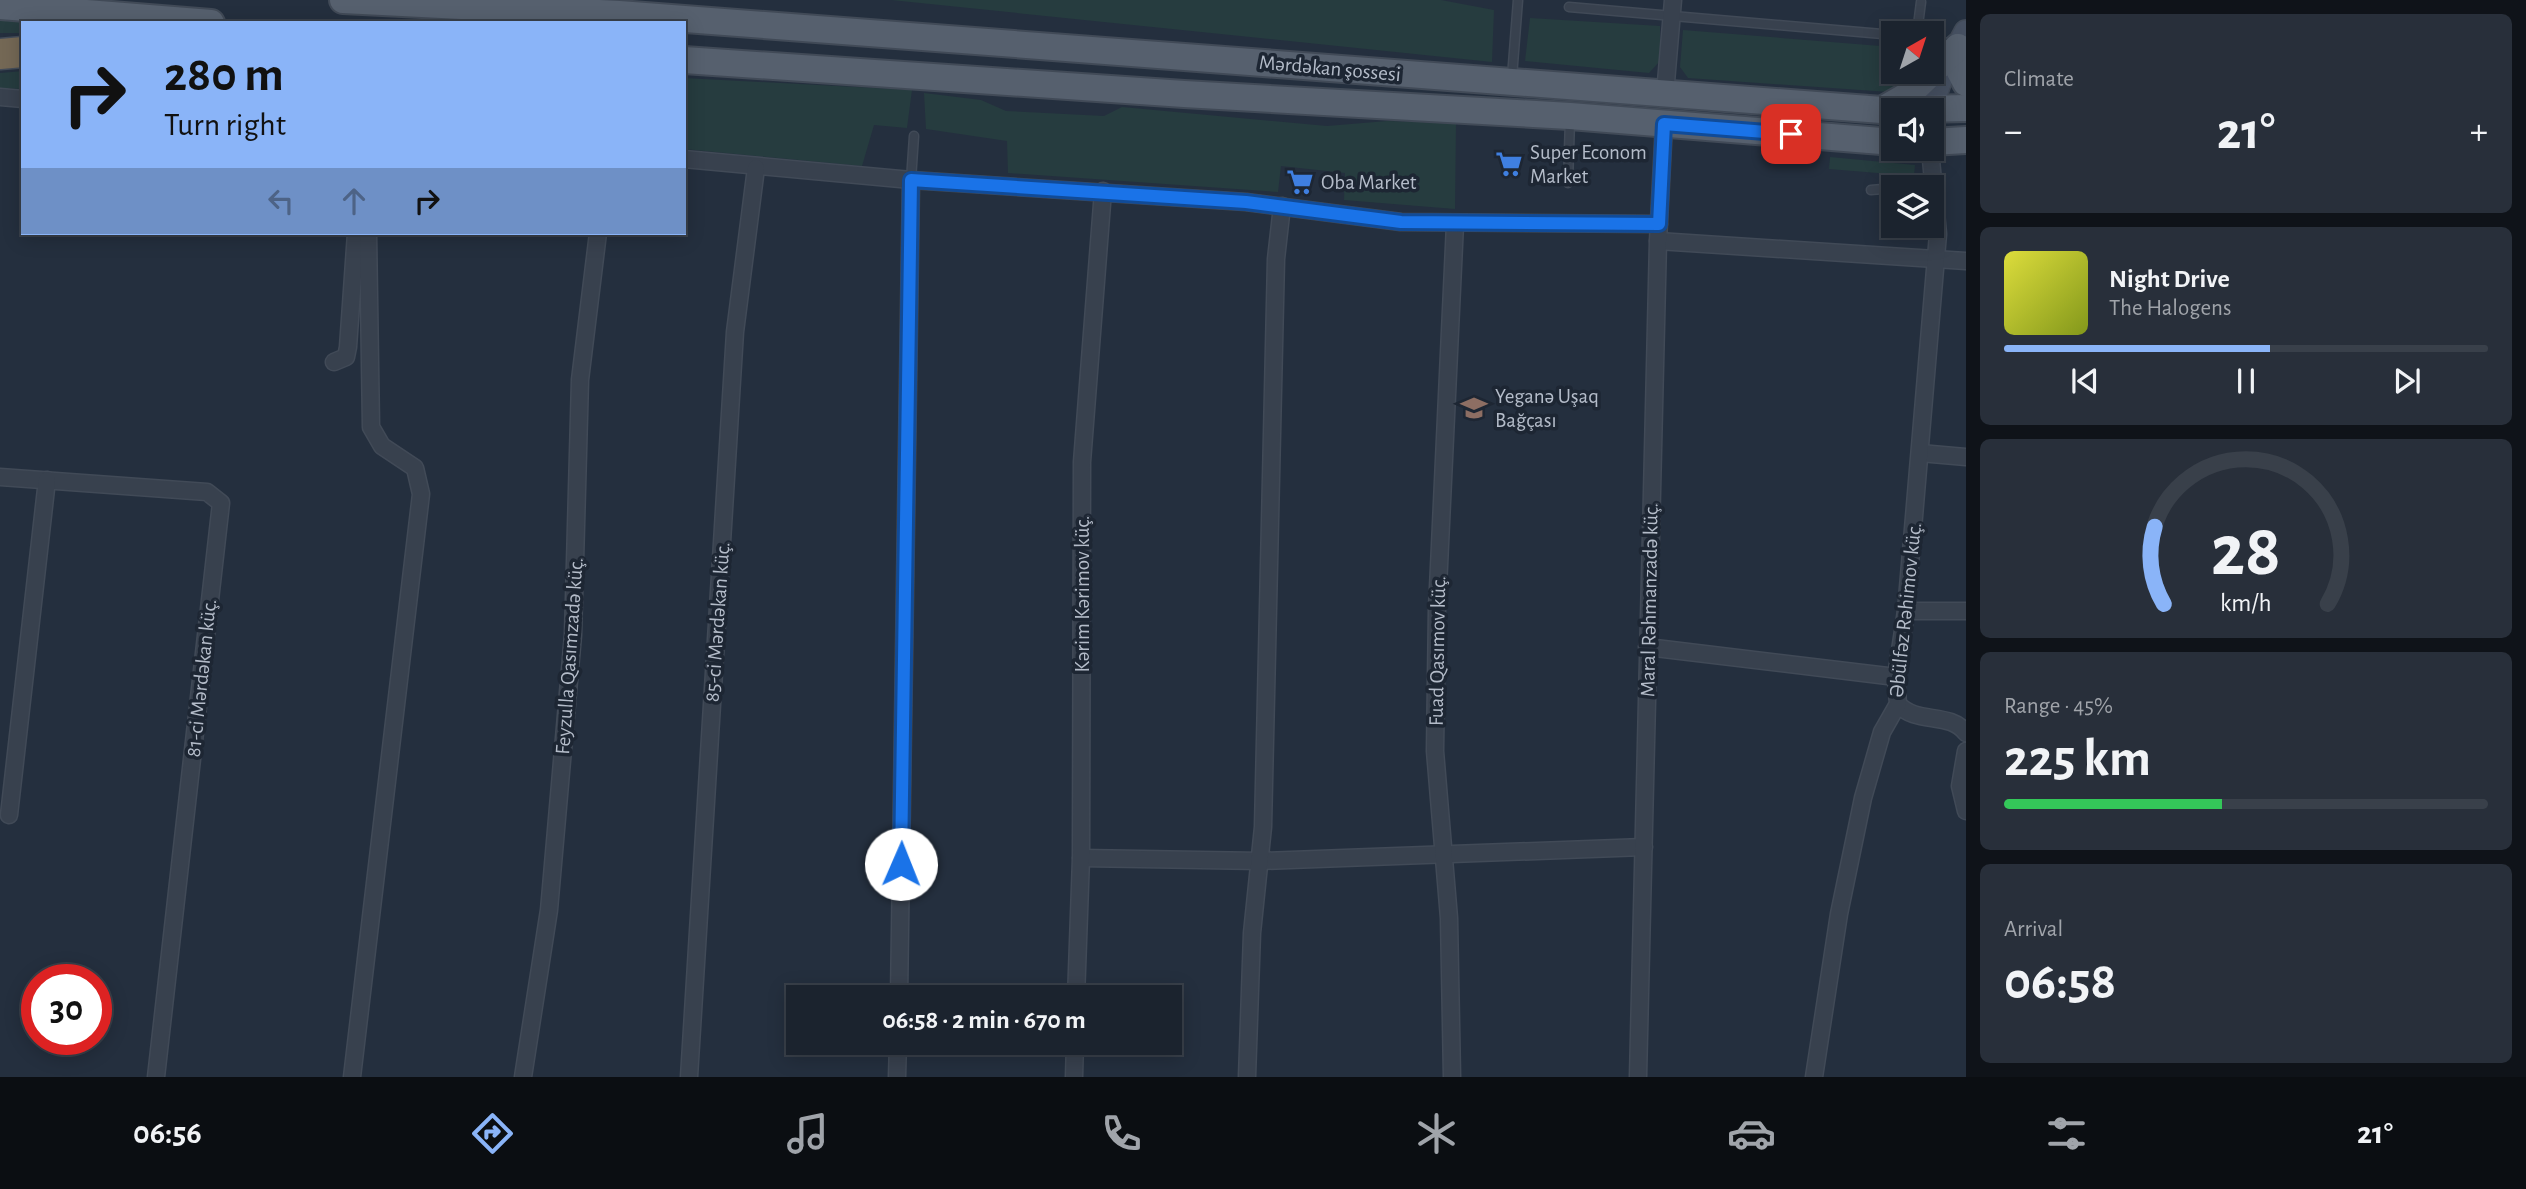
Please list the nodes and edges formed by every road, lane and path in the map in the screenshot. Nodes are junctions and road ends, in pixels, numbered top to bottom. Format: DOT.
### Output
graph roads {
  1 [pos="343,0"];
  2 [pos="510,0"];
  3 [pos="1518,0"];
  4 [pos="1921,2"];
  5 [pos="0,6"];
  6 [pos="1569,6"];
  7 [pos="1673,8"];
  8 [pos="619,14"];
  9 [pos="186,21"];
  10 [pos="1919,21"];
  11 [pos="1881,33"];
  12 [pos="1944,38"];
  13 [pos="1962,39"];
  14 [pos="21,52"];
  15 [pos="0,54"];
  16 [pos="686,60"];
  17 [pos="1511,83"];
  18 [pos="1966,83"];
  19 [pos="1665,94"];
  20 [pos="0,97"];
  21 [pos="1903,98"];
  22 [pos="1935,98"];
  23 [pos="21,99"];
  24 [pos="1966,108"];
  25 [pos="1944,109"];
  26 [pos="1881,110"];
  27 [pos="1570,116"];
  28 [pos="1664,124"];
  29 [pos="914,136"];
  30 [pos="1966,140"];
  31 [pos="1881,141"];
  32 [pos="1944,141"];
  33 [pos="686,159"];
  34 [pos="756,168"];
  35 [pos="911,180"];
  36 [pos="1568,183"];
  37 [pos="1881,189"];
  38 [pos="1871,190"];
  39 [pos="1102,191"];
  40 [pos="1283,206"];
  41 [pos="1455,224"];
  42 [pos="1659,224"];
  43 [pos="356,235"];
  44 [pos="368,235"];
  45 [pos="598,235"];
  46 [pos="1938,238"];
  47 [pos="1658,241"];
  48 [pos="1936,259"];
  49 [pos="1966,261"];
  50 [pos="334,362"];
  51 [pos="1920,453"];
  52 [pos="1966,457"];
  53 [pos="0,477"];
  54 [pos="47,480"];
  55 [pos="1906,611"];
  56 [pos="1966,611"];
  57 [pos="1647,647"];
  58 [pos="1896,677"];
  59 [pos="1898,704"];
  60 [pos="1965,731"];
  61 [pos="1966,751"];
  62 [pos="1966,811"];
  63 [pos="9,815"];
  64 [pos="1644,847"];
  65 [pos="1443,853"];
  66 [pos="1081,858"];
  67 [pos="1261,861"];
  68 [pos="899,985"];
  69 [pos="1076,985"];
  70 [pos="898,1055"];
  71 [pos="1075,1055"];
  72 [pos="156,1077"];
  73 [pos="352,1077"];
  74 [pos="523,1077"];
  75 [pos="689,1077"];
  76 [pos="897,1077"];
  77 [pos="1074,1077"];
  78 [pos="1247,1077"];
  79 [pos="1452,1077"];
  80 [pos="1638,1077"];
  81 [pos="1814,1077"];
  1 -- 8 [label="main road"];
  2 -- 8 [label="main road"];
  3 -- 17 [label="lane"];
  4 -- 10 [label="lane"];
  5 -- 9 [label="main road"];
  6 -- 7 [label="lane"];
  7 -- 11 [label="lane"];
  7 -- 19 [label="street"];
  8 -- 17 [label="main road, Mərdəkan şossesi"];
  12 -- 13 [label="lane"];
  13 -- 18 [label="main road"];
  13 -- 21 [label="main road"];
  13 -- 22 [label="street"];
  14 -- 15 [label="highway"];
  16 -- 27 [label="main road, Mərdəkan şossesi"];
  17 -- 19 [label="main road, Mərdəkan şossesi"];
  19 -- 26 [label="main road, Mərdəkan şossesi"];
  20 -- 23 [label="street"];
  24 -- 25 [label="main road, Mərdəkan şossesi"];
  27 -- 28 [label="main road, Mərdəkan şossesi"];
  27 -- 36 [label="lane"];
  28 -- 31 [label="main road, Mərdəkan şossesi"];
  28 -- 42 [label="street, Maral Rəhmanzadə küç."];
  29 -- 35 [label="lane"];
  30 -- 32 [label="main road"];
  33 -- 34 [label="street"];
  34 -- 35 [label="street"];
  34 -- 75 [label="street, 85-ci Mərdəkan küç."];
  35 -- 39 [label="street"];
  35 -- 68 [label="street"];
  37 -- 38 [label="lane"];
  39 -- 40 [label="street"];
  39 -- 66 [label="street, Kərim Kərimov küç."];
  40 -- 41 [label="street"];
  40 -- 67 [label="street"];
  41 -- 42 [label="street"];
  41 -- 65 [label="street, Fuad Qasımov küç."];
  42 -- 47 [label="street, Maral Rəhmanzadə küç."];
  43 -- 50 [label="street"];
  44 -- 73 [label="street"];
  45 -- 74 [label="street, Feyzulla Qasımzadə küç."];
  46 -- 48 [label="street, Əbülfəz Rəhimov küç."];
  47 -- 48 [label="street"];
  47 -- 57 [label="street, Maral Rəhmanzadə küç."];
  48 -- 49 [label="street"];
  48 -- 51 [label="street, Əbülfəz Rəhimov küç."];
  51 -- 52 [label="street"];
  51 -- 55 [label="street, Əbülfəz Rəhimov küç."];
  53 -- 54 [label="street, 81-ci Mərdəkan küç."];
  54 -- 63 [label="street"];
  54 -- 72 [label="street, 81-ci Mərdəkan küç."];
  55 -- 56 [label="street"];
  55 -- 58 [label="street, Əbülfəz Rəhimov küç."];
  57 -- 58 [label="street"];
  57 -- 64 [label="street, Maral Rəhmanzadə küç."];
  58 -- 59 [label="street, Əbülfəz Rəhimov küç."];
  59 -- 60 [label="street"];
  59 -- 81 [label="street, Əbülfəz Rəhimov küç."];
  61 -- 62 [label="street"];
  64 -- 65 [label="street"];
  64 -- 80 [label="street, Maral Rəhmanzadə küç."];
  65 -- 67 [label="street"];
  65 -- 79 [label="street, Fuad Qasımov küç."];
  66 -- 67 [label="street"];
  66 -- 69 [label="street, Kərim Kərimov küç."];
  67 -- 78 [label="street"];
  70 -- 76 [label="street"];
  71 -- 77 [label="street"];
}
